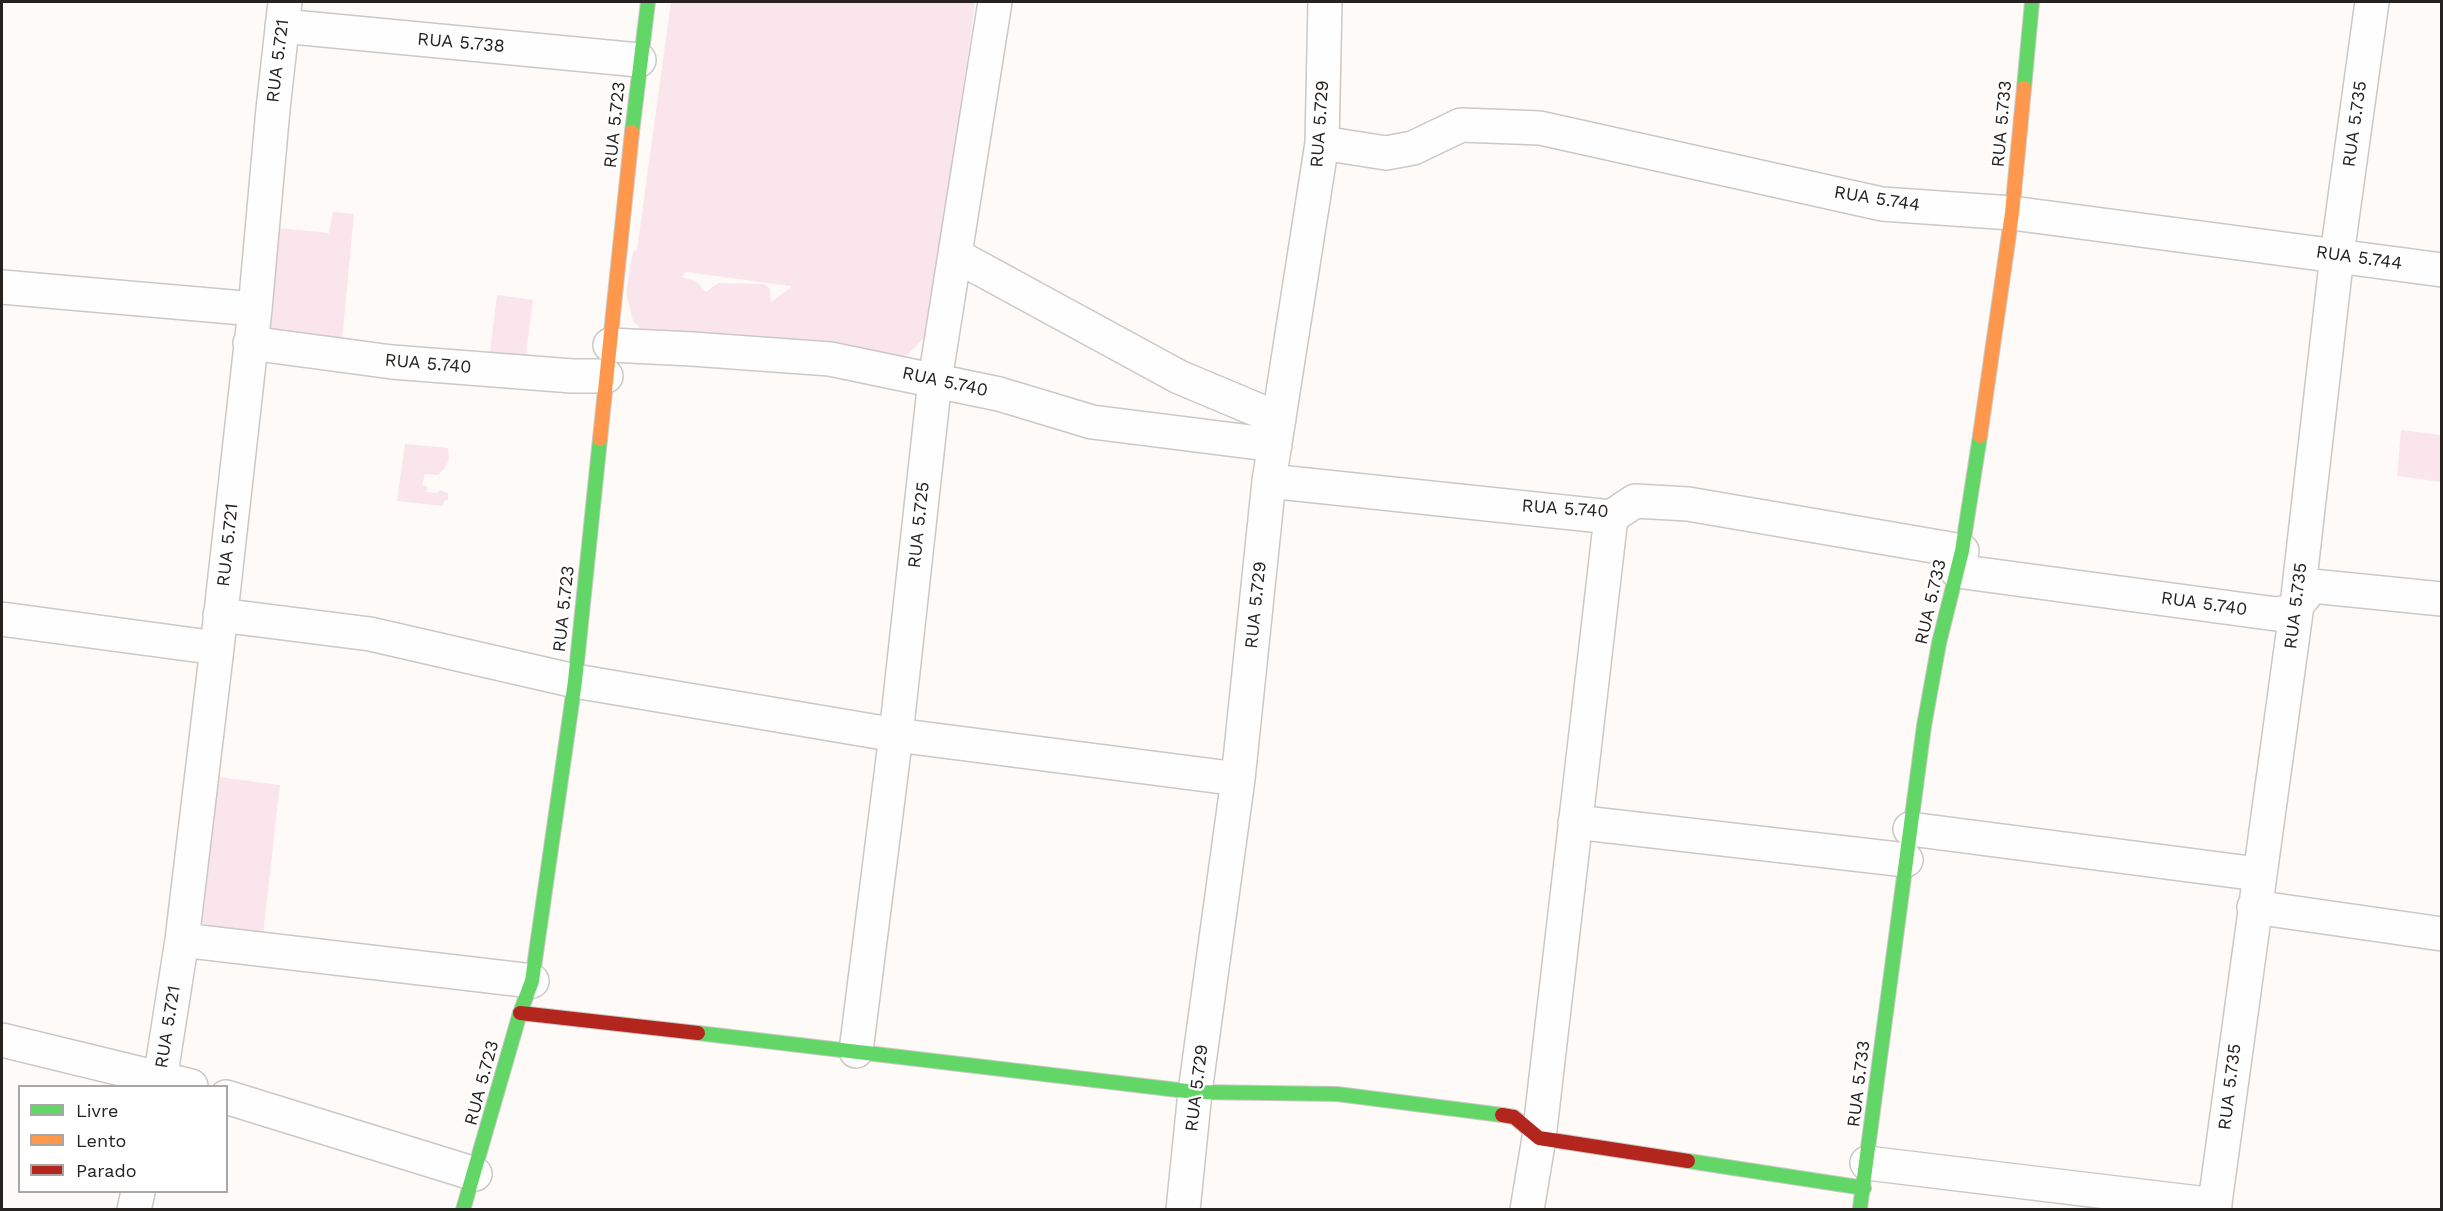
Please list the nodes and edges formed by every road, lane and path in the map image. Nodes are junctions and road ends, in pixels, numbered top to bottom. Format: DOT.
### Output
graph roads {
  1 [pos="648,2"];
  2 [pos="995,2"];
  3 [pos="1325,2"];
  4 [pos="2032,2"];
  5 [pos="2372,2"];
  6 [pos="278,8"];
  7 [pos="639,60"];
  8 [pos="1322,143"];
  9 [pos="2012,213"];
  10 [pos="955,255"];
  11 [pos="2337,255"];
  12 [pos="2442,270"];
  13 [pos="2,287"];
  14 [pos="255,309"];
  15 [pos="250,343"];
  16 [pos="608,361"];
  17 [pos="935,380"];
  18 [pos="1277,432"];
  19 [pos="1269,481"];
  20 [pos="1611,516"];
  21 [pos="1959,561"];
  22 [pos="2442,599"];
  23 [pos="2297,605"];
  24 [pos="220,615"];
  25 [pos="2,619"];
  26 [pos="216,648"];
  27 [pos="575,681"];
  28 [pos="896,735"];
  29 [pos="1238,779"];
  30 [pos="1575,822"];
  31 [pos="1908,844"];
  32 [pos="2258,874"];
  33 [pos="2254,907"];
  34 [pos="2442,934"];
  35 [pos="182,940"];
  36 [pos="532,981"];
  37 [pos="520,1013"];
  38 [pos="2,1040"];
  39 [pos="856,1051"];
  40 [pos="170,1084"];
  41 [pos="1195,1092"];
  42 [pos="228,1098"];
  43 [pos="1539,1138"];
  44 [pos="476,1174"];
  45 [pos="1865,1175"];
  46 [pos="138,1193"];
  47 [pos="2214,1207"];
  48 [pos="134,1209"];
  49 [pos="463,1209"];
  50 [pos="1183,1209"];
  51 [pos="1527,1209"];
  52 [pos="1860,1209"];
  1 -- 7 [label="street, RUA 5.723"];
  2 -- 10 [label="street, RUA 5.725"];
  3 -- 8 [label="street, RUA 5.729"];
  4 -- 9 [label="street, RUA 5.733"];
  5 -- 11 [label="street, RUA 5.735"];
  6 -- 7 [label="street, RUA 5.738"];
  6 -- 14 [label="street, RUA 5.721"];
  7 -- 16 [label="street, RUA 5.723"];
  8 -- 9 [label="street, RUA 5.744"];
  8 -- 18 [label="street, RUA 5.729"];
  9 -- 11 [label="street, RUA 5.744"];
  9 -- 21 [label="street, RUA 5.733"];
  10 -- 17 [label="street, RUA 5.725"];
  10 -- 18 [label="street"];
  11 -- 12 [label="street, RUA 5.744"];
  11 -- 23 [label="street, RUA 5.735"];
  13 -- 14 [label="street"];
  14 -- 15 [label="street, RUA 5.721"];
  15 -- 16 [label="street, RUA 5.740"];
  15 -- 24 [label="street, RUA 5.721"];
  16 -- 17 [label="street, RUA 5.740"];
  16 -- 27 [label="street, RUA 5.723"];
  17 -- 18 [label="street, RUA 5.740"];
  17 -- 28 [label="street, RUA 5.725"];
  18 -- 19 [label="street, RUA 5.729"];
  19 -- 20 [label="street, RUA 5.740"];
  19 -- 29 [label="street, RUA 5.729"];
  20 -- 21 [label="street, RUA 5.740"];
  20 -- 30 [label="street"];
  21 -- 23 [label="street, RUA 5.740"];
  21 -- 31 [label="street, RUA 5.733"];
  22 -- 23 [label="street, RUA 5.740"];
  23 -- 32 [label="street, RUA 5.735"];
  24 -- 26 [label="street, RUA 5.721"];
  24 -- 27 [label="street"];
  25 -- 26 [label="street"];
  26 -- 35 [label="street, RUA 5.721"];
  27 -- 28 [label="street"];
  27 -- 36 [label="street, RUA 5.723"];
  28 -- 29 [label="street"];
  28 -- 39 [label="street, RUA 5.725"];
  29 -- 41 [label="street, RUA 5.729"];
  30 -- 31 [label="street"];
  30 -- 43 [label="street"];
  31 -- 32 [label="street"];
  31 -- 45 [label="street, RUA 5.733"];
  32 -- 33 [label="street, RUA 5.735"];
  33 -- 34 [label="street"];
  33 -- 47 [label="street, RUA 5.735"];
  35 -- 36 [label="street"];
  35 -- 40 [label="street, RUA 5.721"];
  36 -- 37 [label="street, RUA 5.723"];
  37 -- 39 [label="street"];
  37 -- 44 [label="street, RUA 5.723"];
  38 -- 40 [label="street"];
  39 -- 41 [label="street"];
  41 -- 43 [label="street"];
  41 -- 50 [label="street, RUA 5.729"];
  42 -- 44 [label="street"];
  43 -- 45 [label="street"];
  43 -- 51 [label="street"];
  44 -- 49 [label="street, RUA 5.723"];
  45 -- 47 [label="street"];
  45 -- 52 [label="street, RUA 5.733"];
  46 -- 48 [label="street"];
}
